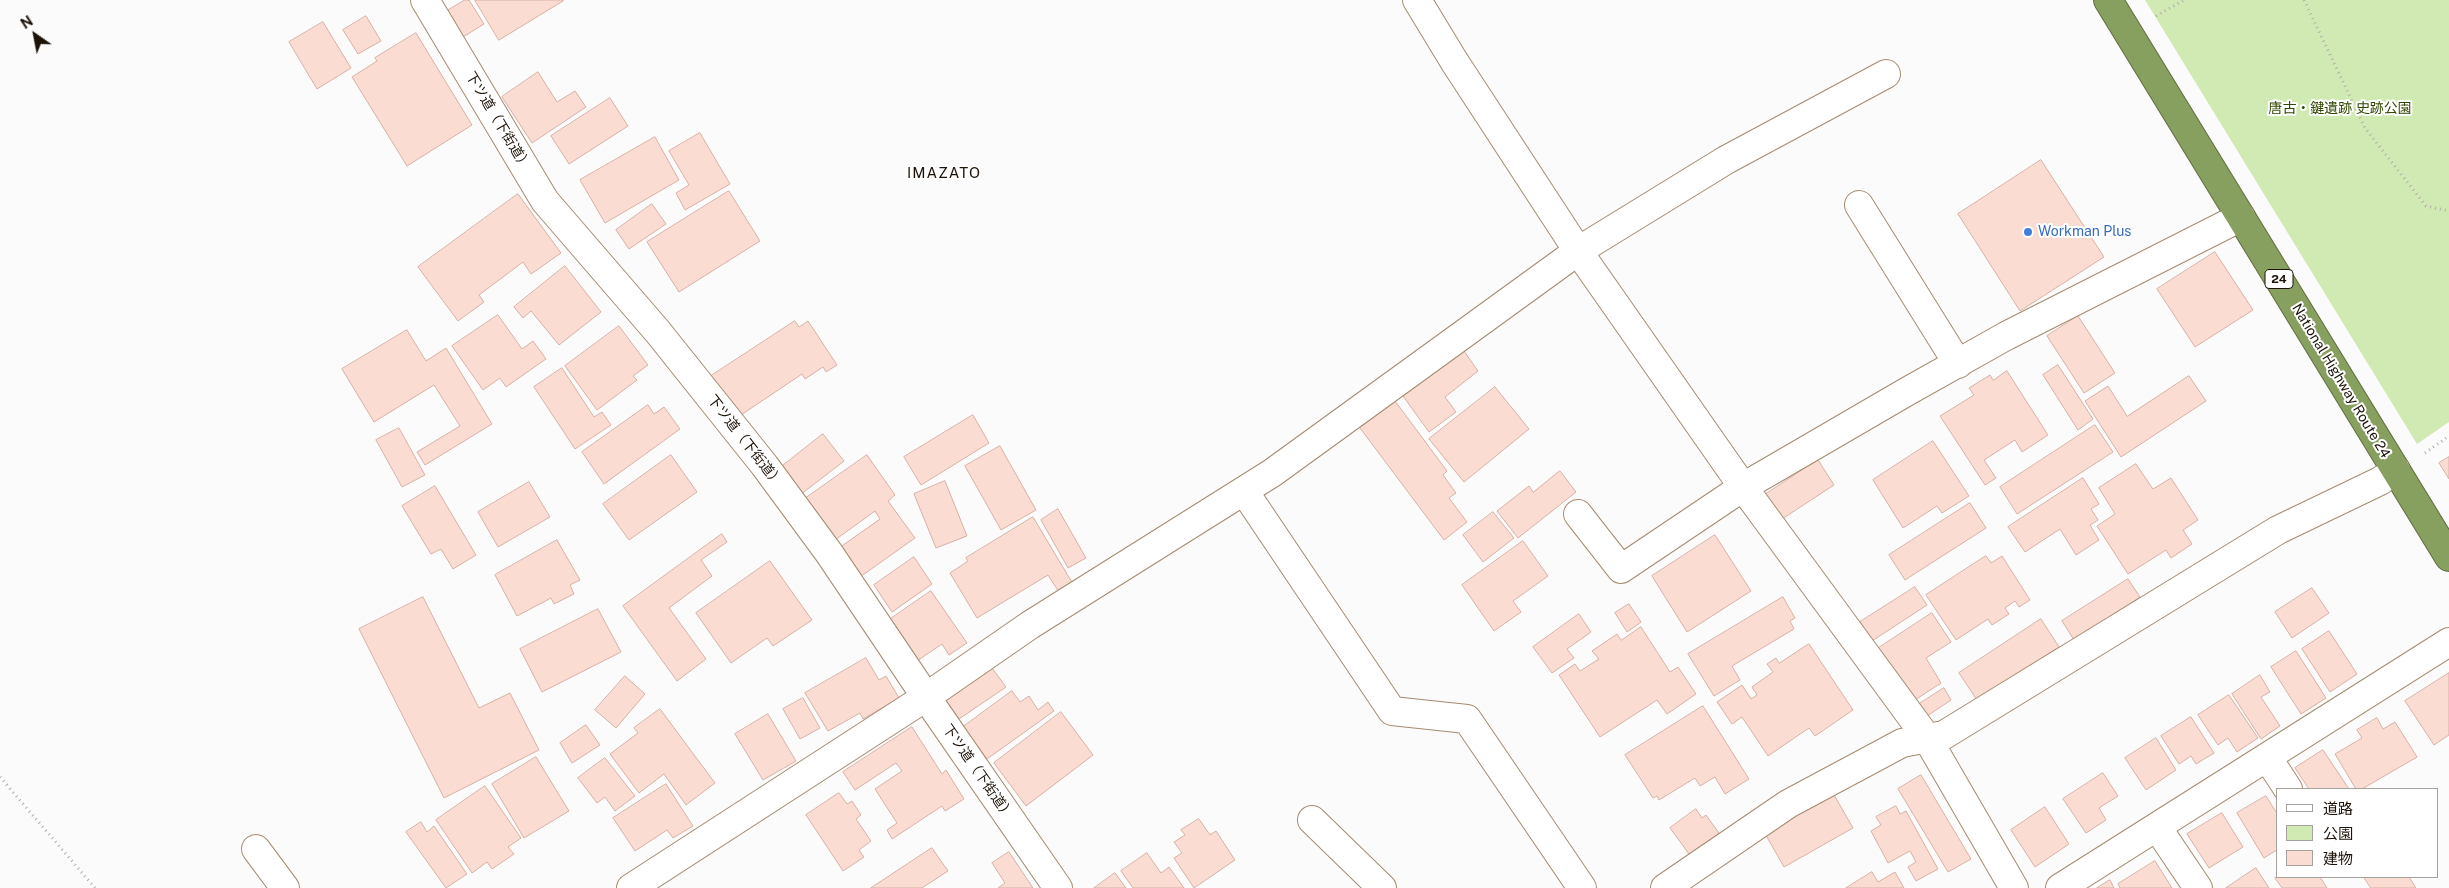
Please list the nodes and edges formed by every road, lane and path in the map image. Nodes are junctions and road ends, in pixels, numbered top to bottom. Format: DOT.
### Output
graph roads {
  1 [pos="425,0"];
  2 [pos="1417,0"];
  3 [pos="2108,0"];
  4 [pos="2304,0"];
  5 [pos="1886,74"];
  6 [pos="1859,206"];
  7 [pos="2449,211"];
  8 [pos="2242,217"];
  9 [pos="1578,251"];
  10 [pos="1958,364"];
  11 [pos="2396,470"];
  12 [pos="1743,487"];
  13 [pos="1244,491"];
  14 [pos="1578,514"];
  15 [pos="2449,557"];
  16 [pos="2449,642"];
  17 [pos="926,697"];
  18 [pos="1927,738"];
  19 [pos="2267,757"];
  20 [pos="0,777"];
  21 [pos="2287,788"];
  22 [pos="1312,820"];
  23 [pos="2157,827"];
  24 [pos="256,849"];
  25 [pos="95,888"];
  26 [pos="285,888"];
  27 [pos="631,888"];
  28 [pos="1058,888"];
  29 [pos="1382,888"];
  30 [pos="1582,888"];
  31 [pos="1665,888"];
  32 [pos="2014,888"];
  33 [pos="2060,888"];
  34 [pos="2198,888"];
  1 -- 17 [label="street, 下ツ道（下街道）"];
  2 -- 9 [label="street"];
  3 -- 8 [label="highway, National Highway Route 24 / 24"];
  4 -- 7 [label="path"];
  5 -- 9 [label="street"];
  6 -- 10 [label="street"];
  8 -- 10 [label="street"];
  8 -- 11 [label="highway, National Highway Route 24 / 24"];
  9 -- 12 [label="street"];
  9 -- 13 [label="street"];
  10 -- 12 [label="street"];
  11 -- 15 [label="highway, National Highway Route 24 / 24"];
  11 -- 18 [label="street"];
  12 -- 14 [label="street"];
  12 -- 18 [label="street"];
  13 -- 17 [label="street"];
  13 -- 30 [label="street"];
  16 -- 19 [label="street"];
  17 -- 27 [label="street"];
  17 -- 28 [label="street, 下ツ道（下街道）"];
  18 -- 31 [label="street"];
  18 -- 32 [label="street"];
  19 -- 21 [label="street"];
  19 -- 23 [label="street"];
  20 -- 25 [label="path"];
  22 -- 29 [label="street"];
  23 -- 33 [label="street"];
  23 -- 34 [label="street"];
  24 -- 26 [label="street"];
}
